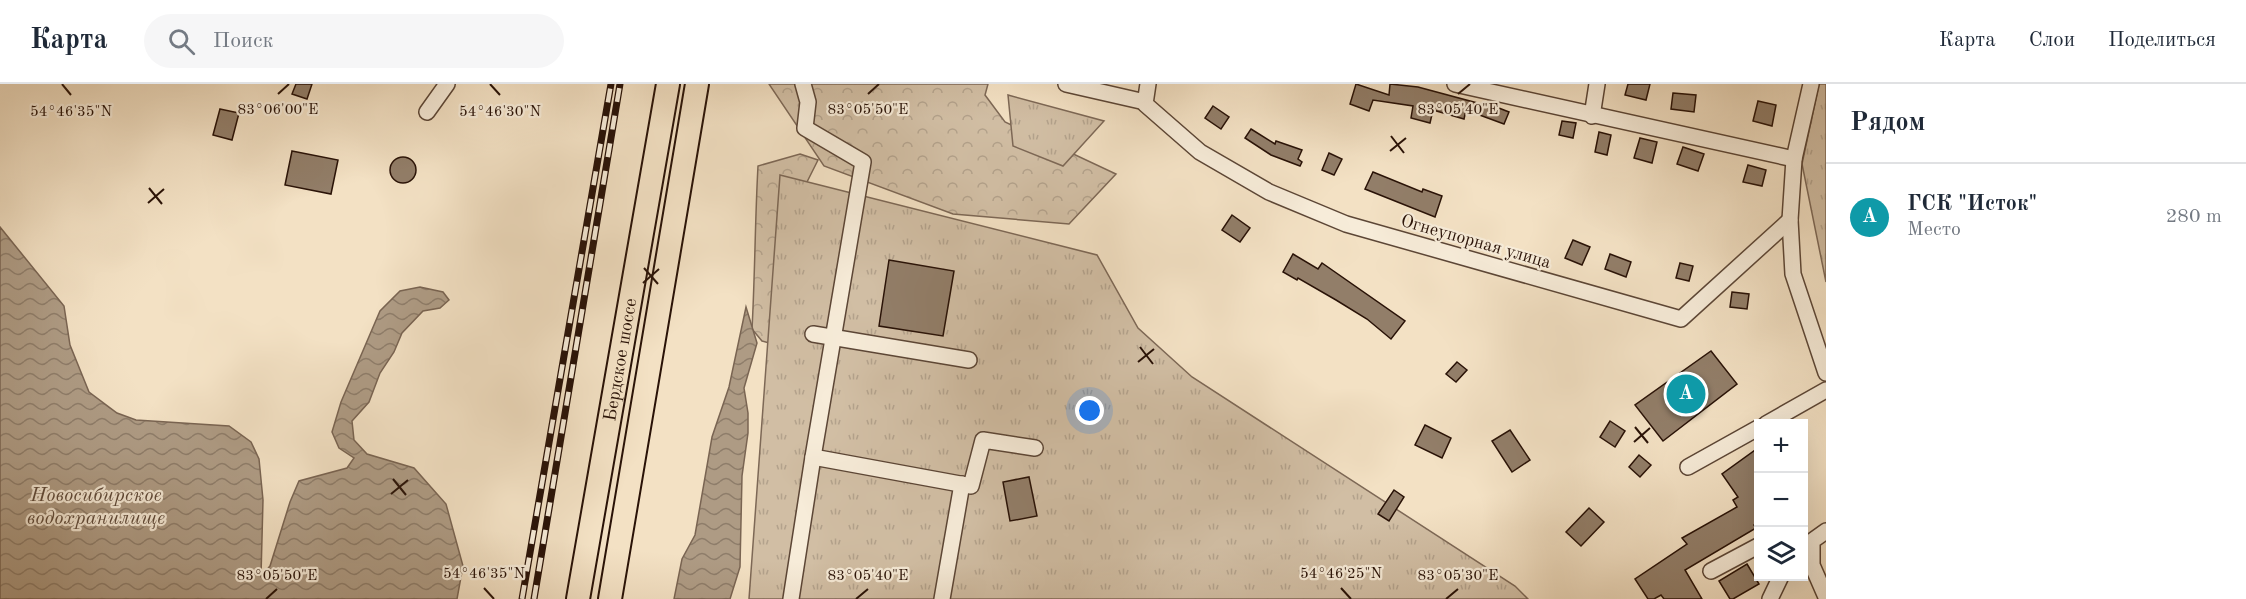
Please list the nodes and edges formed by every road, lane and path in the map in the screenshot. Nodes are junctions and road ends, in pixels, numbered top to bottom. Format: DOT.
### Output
graph roads {
  1 [pos="447,84"];
  2 [pos="668,84"];
  3 [pos="697,84"];
  4 [pos="802,84"];
  5 [pos="1066,84"];
  6 [pos="1148,84"];
  7 [pos="1455,84"];
  8 [pos="1598,84"];
  9 [pos="1811,84"];
  10 [pos="1145,103"];
  11 [pos="427,112"];
  12 [pos="1592,116"];
  13 [pos="1794,159"];
  14 [pos="1790,220"];
  15 [pos="813,334"];
  16 [pos="833,336"];
  17 [pos="969,360"];
  18 [pos="1826,373"];
  19 [pos="1826,390"];
  20 [pos="1773,419"];
  21 [pos="1754,430"];
  22 [pos="1035,448"];
  23 [pos="813,457"];
  24 [pos="1688,467"];
  25 [pos="962,484"];
  26 [pos="1826,531"];
  27 [pos="1808,543"];
  28 [pos="1754,548"];
  29 [pos="1808,551"];
  30 [pos="1711,571"];
  31 [pos="1779,581"];
  32 [pos="1826,597"];
  33 [pos="578,599"];
  34 [pos="610,599"];
  35 [pos="791,599"];
  36 [pos="942,599"];
  37 [pos="1770,599"];
  1 -- 11 [label="street"];
  2 -- 33 [label="highway, Бердское шоссе"];
  3 -- 34 [label="highway, Бердское шоссе"];
  4 -- 16 [label="street"];
  5 -- 10 [label="street"];
  6 -- 10 [label="street"];
  7 -- 12 [label="street"];
  8 -- 12 [label="street"];
  9 -- 13 [label="street"];
  10 -- 14 [label="street, Огнеупорная улица"];
  12 -- 13 [label="street"];
  13 -- 14 [label="street"];
  14 -- 18 [label="street"];
  15 -- 16 [label="street"];
  16 -- 17 [label="street"];
  16 -- 23 [label="street"];
  19 -- 20 [label="street"];
  21 -- 24 [label="street"];
  22 -- 25 [label="street"];
  23 -- 25 [label="street"];
  23 -- 35 [label="street"];
  25 -- 36 [label="street"];
  26 -- 27 [label="street"];
  28 -- 30 [label="street"];
  29 -- 32 [label="street"];
  31 -- 37 [label="street"];
}
